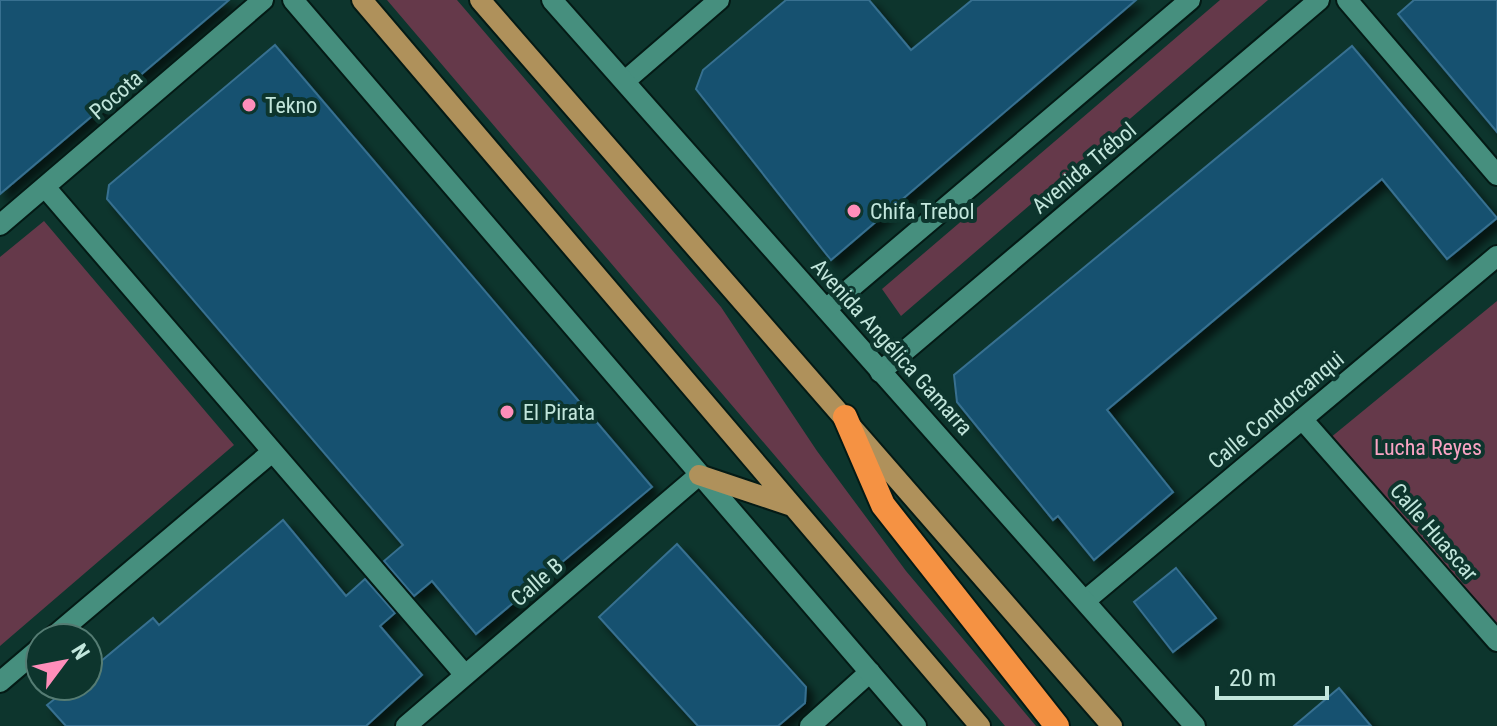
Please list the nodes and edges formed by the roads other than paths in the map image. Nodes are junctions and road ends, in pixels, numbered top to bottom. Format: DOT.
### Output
graph roads {
  1 [pos="263,0"];
  2 [pos="293,0"];
  3 [pos="362,0"];
  4 [pos="480,0"];
  5 [pos="552,0"];
  6 [pos="719,0"];
  7 [pos="1190,0"];
  8 [pos="1319,0"];
  9 [pos="1347,0"];
  10 [pos="625,81"];
  11 [pos="1497,175"];
  12 [pos="45,187"];
  13 [pos="0,225"];
  14 [pos="1497,256"];
  15 [pos="826,309"];
  16 [pos="880,372"];
  17 [pos="845,417"];
  18 [pos="1302,419"];
  19 [pos="272,452"];
  20 [pos="699,475"];
  21 [pos="789,505"];
  22 [pos="1086,600"];
  23 [pos="71,622"];
  24 [pos="1497,641"];
  25 [pos="24,662"];
  26 [pos="870,672"];
  27 [pos="465,675"];
  28 [pos="0,682"];
  29 [pos="406,726"];
  30 [pos="810,726"];
  31 [pos="916,726"];
  32 [pos="980,726"];
  33 [pos="1057,726"];
  34 [pos="1112,726"];
  35 [pos="1195,726"];
  1 -- 12 [label="street, Pocota"];
  2 -- 20 [label="street"];
  3 -- 21 [label="main road"];
  4 -- 17 [label="main road"];
  5 -- 10 [label="street, Avenida Angélica Gamarra"];
  6 -- 10 [label="street"];
  7 -- 15 [label="street"];
  8 -- 16 [label="street, Avenida Trébol"];
  9 -- 11 [label="street"];
  10 -- 15 [label="street, Avenida Angélica Gamarra"];
  12 -- 13 [label="street, Pocota"];
  12 -- 19 [label="street"];
  14 -- 18 [label="street, Calle Condorcanqui"];
  15 -- 16 [label="street, Avenida Angélica Gamarra"];
  16 -- 22 [label="street, Avenida Angélica Gamarra"];
  17 -- 33 [label="highway"];
  17 -- 34 [label="main road"];
  18 -- 22 [label="street, Calle Condorcanqui"];
  18 -- 24 [label="street, Calle Huascar"];
  19 -- 23 [label="street"];
  19 -- 27 [label="street"];
  20 -- 21 [label="main road"];
  20 -- 26 [label="street"];
  20 -- 27 [label="street, Calle B"];
  21 -- 32 [label="main road"];
  22 -- 35 [label="street, Avenida Angélica Gamarra"];
  25 -- 28 [label="street"];
  26 -- 30 [label="street"];
  26 -- 31 [label="street"];
  27 -- 29 [label="street, Calle B"];
}
